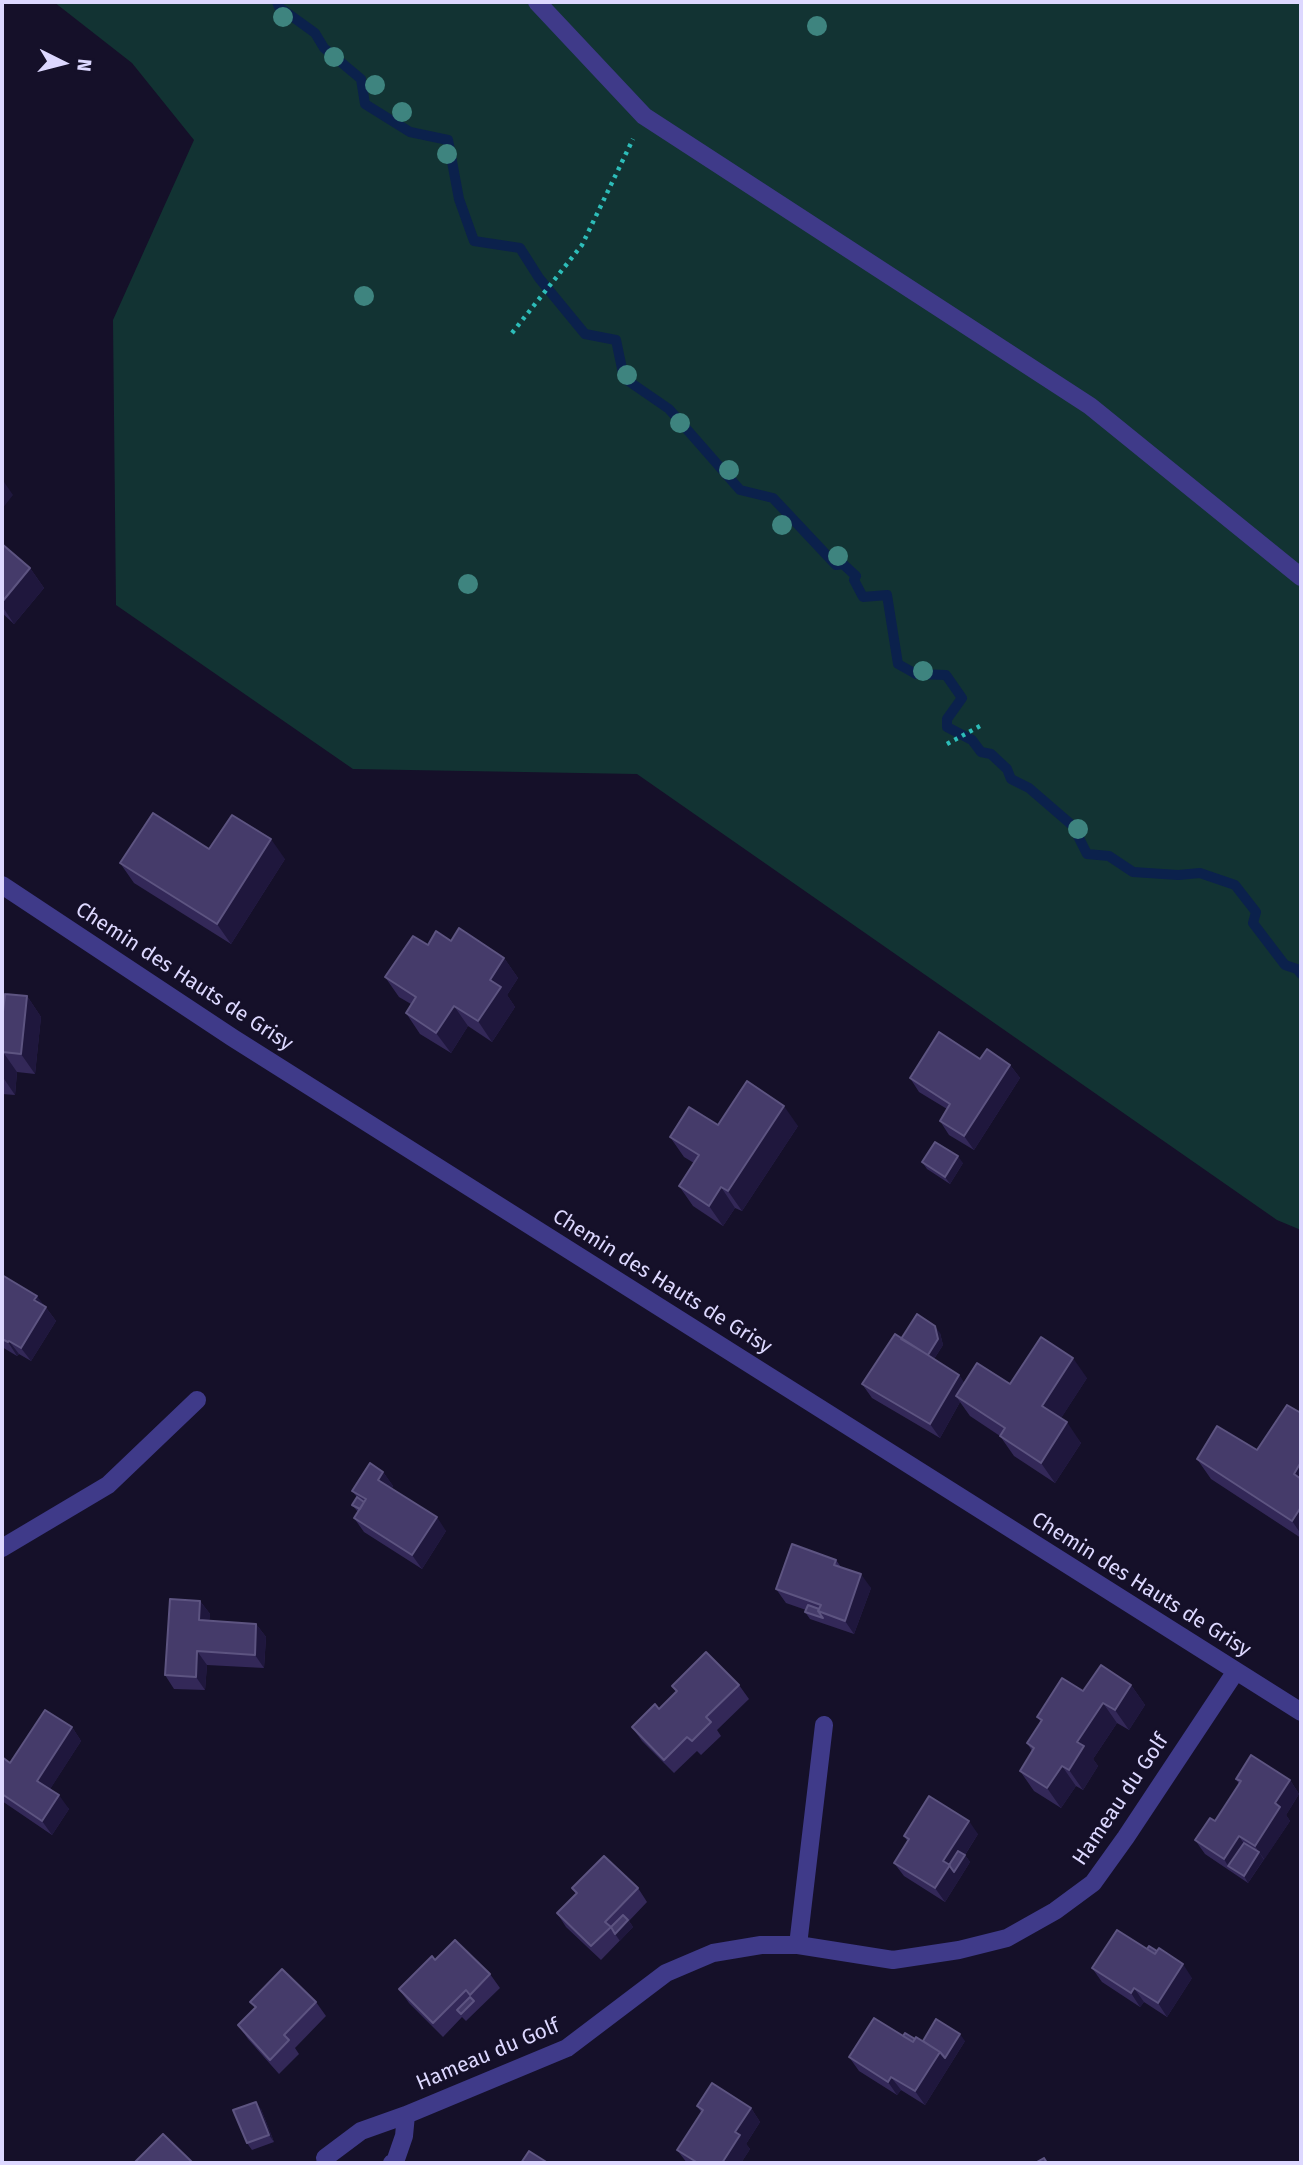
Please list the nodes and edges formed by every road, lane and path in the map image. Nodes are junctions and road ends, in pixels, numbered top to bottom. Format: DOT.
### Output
graph roads {
  1 [pos="537,2"];
  2 [pos="644,116"];
  3 [pos="512,333"];
  4 [pos="1301,577"];
  5 [pos="980,726"];
  6 [pos="947,744"];
  7 [pos="2,885"];
  8 [pos="197,1400"];
  9 [pos="2,1548"];
  10 [pos="1236,1671"];
  11 [pos="1301,1712"];
  12 [pos="824,1725"];
  13 [pos="798,1945"];
  14 [pos="406,2115"];
  15 [pos="327,2162"];
  16 [pos="392,2163"];
  1 -- 2 [label="street"];
  2 -- 3 [label="path"];
  2 -- 4 [label="street"];
  5 -- 6 [label="path"];
  7 -- 10 [label="street, Chemin des Hauts de Grisy"];
  8 -- 9 [label="street"];
  10 -- 11 [label="street, Chemin des Hauts de Grisy"];
  10 -- 13 [label="street, Hameau du Golf"];
  12 -- 13 [label="street"];
  13 -- 14 [label="street, Hameau du Golf"];
  14 -- 15 [label="street"];
  14 -- 16 [label="street, Hameau du Golf"];
}
